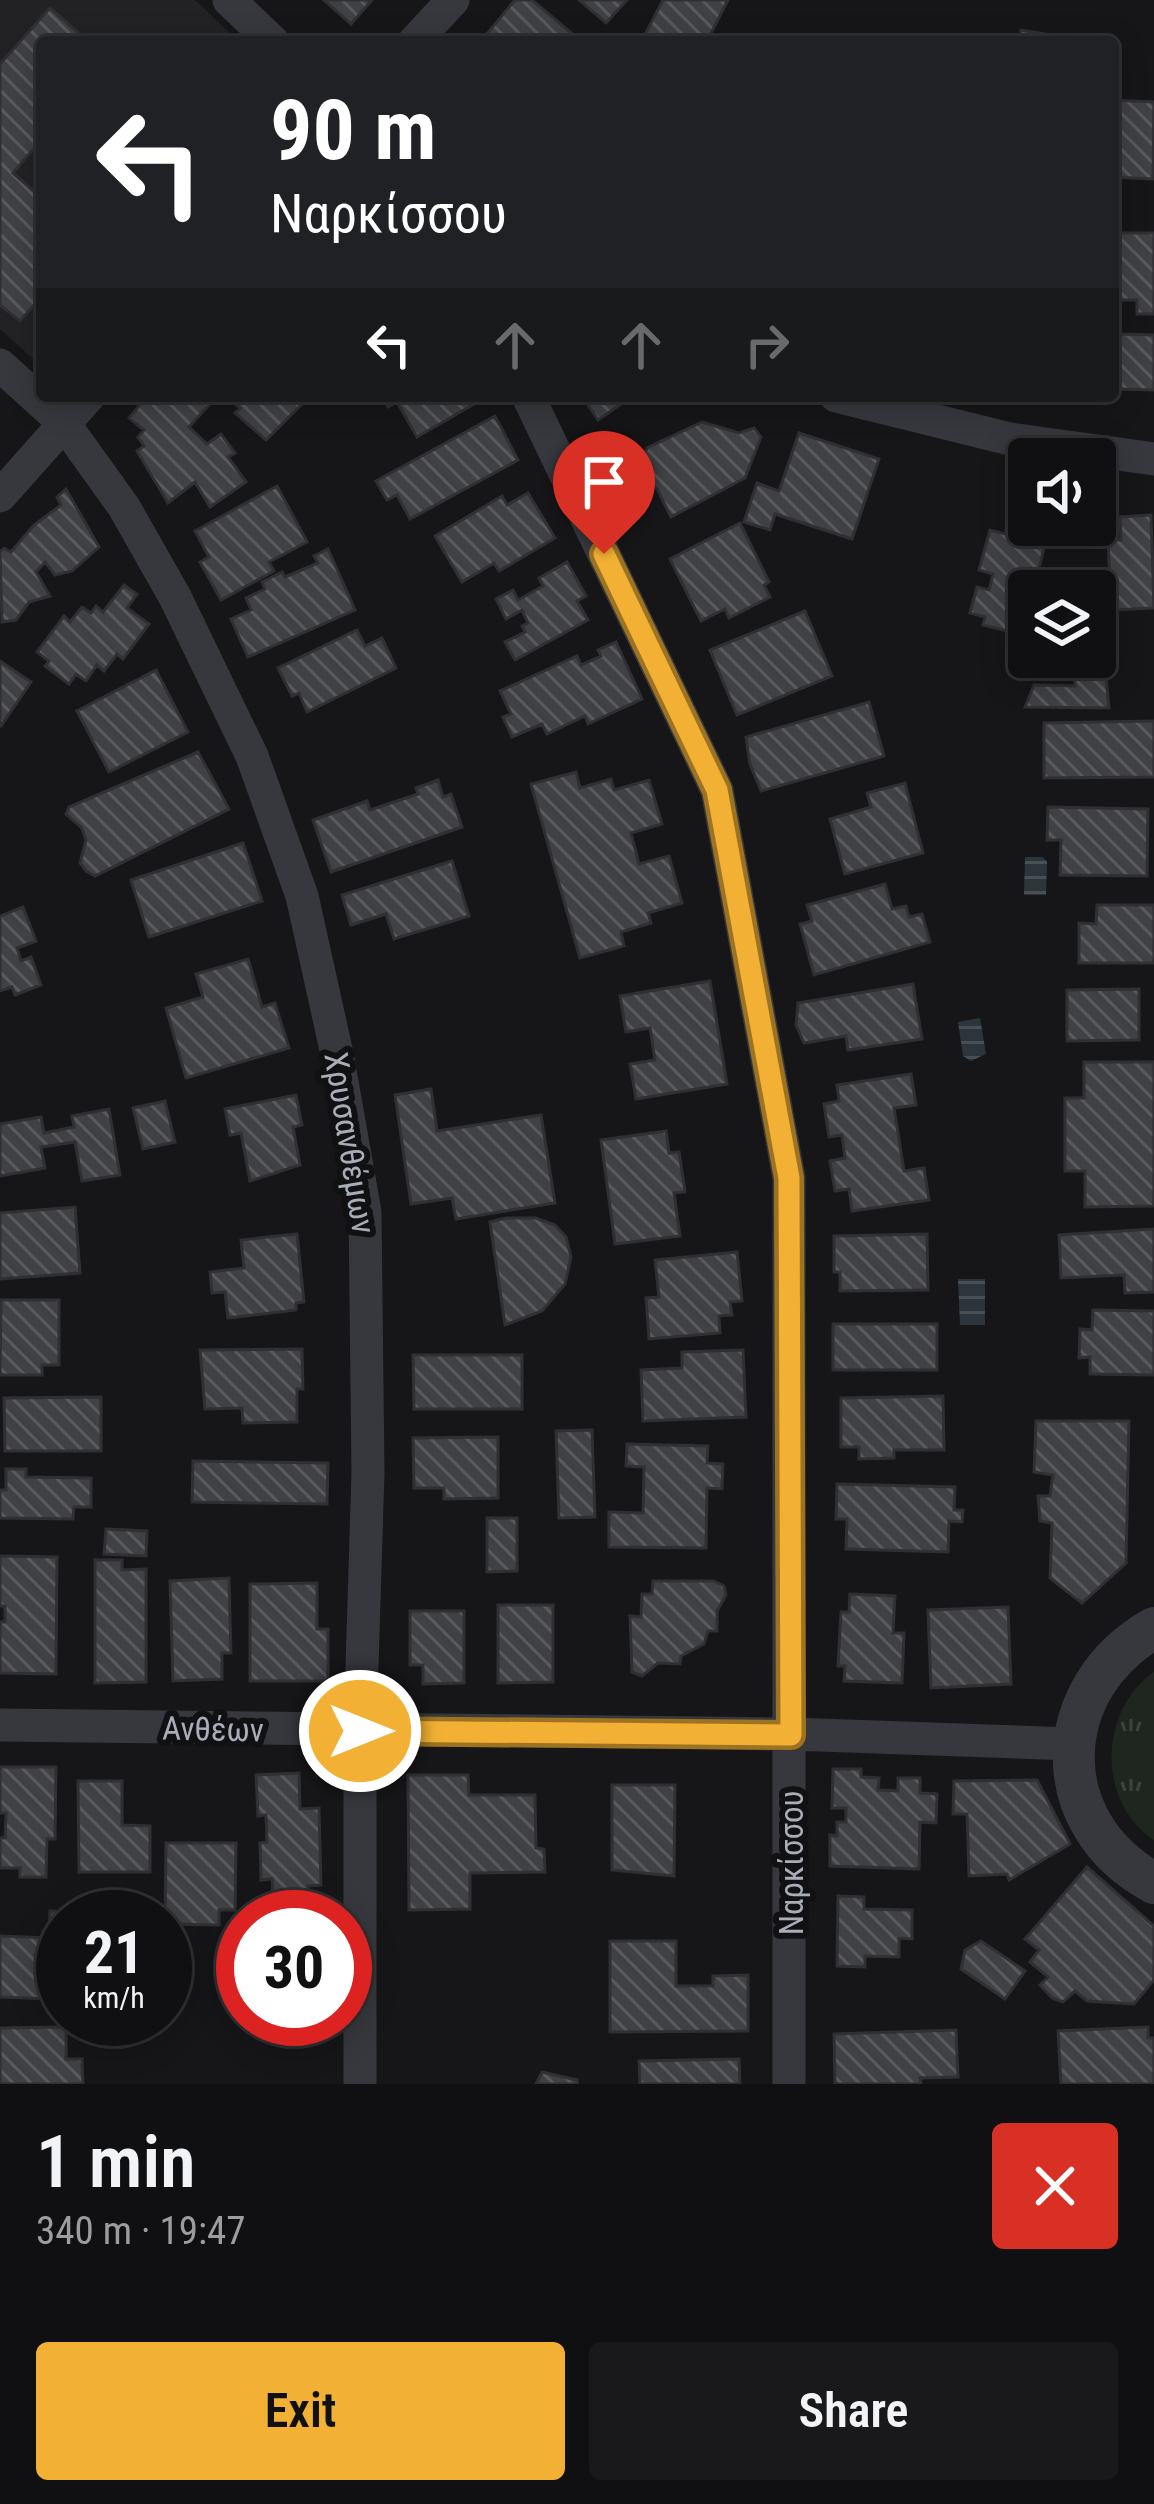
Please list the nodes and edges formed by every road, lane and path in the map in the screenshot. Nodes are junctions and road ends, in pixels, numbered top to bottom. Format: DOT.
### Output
graph roads {
  1 [pos="229,0"];
  2 [pos="453,0"];
  3 [pos="267,36"];
  4 [pos="420,36"];
  5 [pos="0,364"];
  6 [pos="36,397"];
  7 [pos="41,402"];
  8 [pos="83,402"];
  9 [pos="531,402"];
  10 [pos="860,402"];
  11 [pos="63,422"];
  12 [pos="1154,459"];
  13 [pos="0,496"];
  14 [pos="1154,1628"];
  15 [pos="0,1725"];
  16 [pos="360,1731"];
  17 [pos="791,1735"];
  18 [pos="1073,1744"];
  19 [pos="1154,1883"];
  20 [pos="360,2084"];
  21 [pos="789,2084"];
  1 -- 3 [label="street"];
  2 -- 4 [label="street"];
  5 -- 6 [label="street, Χρυσανθέμων"];
  7 -- 11 [label="street, Χρυσανθέμων"];
  8 -- 11 [label="street"];
  9 -- 17 [label="street, Ναρκίσσου"];
  10 -- 12 [label="street"];
  11 -- 13 [label="street"];
  11 -- 16 [label="street, Χρυσανθέμων"];
  14 -- 18 [label="street"];
  15 -- 16 [label="street, Ανθέων"];
  16 -- 17 [label="street, Ανθέων"];
  16 -- 20 [label="street, Χρυσανθέμων"];
  17 -- 18 [label="street, Ανθέων"];
  17 -- 21 [label="street, Ναρκίσσου"];
  18 -- 19 [label="street"];
}
